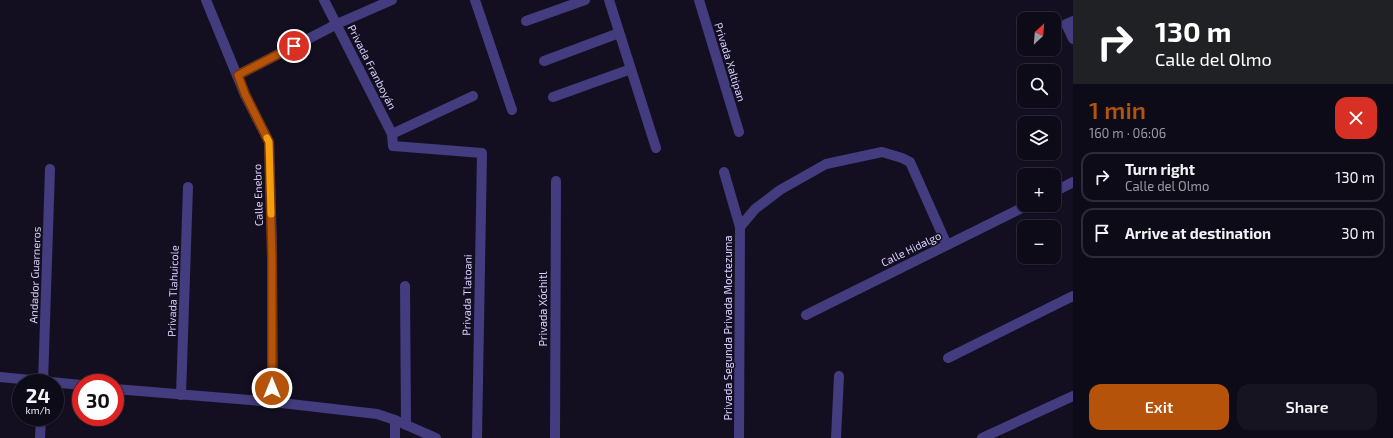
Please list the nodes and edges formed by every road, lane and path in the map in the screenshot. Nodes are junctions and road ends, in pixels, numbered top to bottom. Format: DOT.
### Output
graph roads {
  1 [pos="206,0"];
  2 [pos="324,0"];
  3 [pos="392,0"];
  4 [pos="475,0"];
  5 [pos="585,0"];
  6 [pos="608,0"];
  7 [pos="699,0"];
  8 [pos="526,21"];
  9 [pos="1073,21"];
  10 [pos="337,24"];
  11 [pos="619,33"];
  12 [pos="1073,39"];
  13 [pos="544,61"];
  14 [pos="631,69"];
  15 [pos="238,75"];
  16 [pos="472,96"];
  17 [pos="553,97"];
  18 [pos="512,110"];
  19 [pos="739,132"];
  20 [pos="392,134"];
  21 [pos="656,148"];
  22 [pos="482,153"];
  23 [pos="50,169"];
  24 [pos="724,172"];
  25 [pos="556,181"];
  26 [pos="1073,182"];
  27 [pos="188,187"];
  28 [pos="1061,188"];
  29 [pos="1017,210"];
  30 [pos="740,227"];
  31 [pos="947,245"];
  32 [pos="406,286"];
  33 [pos="1073,296"];
  34 [pos="806,315"];
  35 [pos="948,358"];
  36 [pos="43,374"];
  37 [pos="839,376"];
  38 [pos="0,377"];
  39 [pos="12,378"];
  40 [pos="124,390"];
  41 [pos="181,395"];
  42 [pos="1073,396"];
  43 [pos="273,402"];
  44 [pos="395,420"];
  45 [pos="406,424"];
  46 [pos="41,426"];
  47 [pos="40,438"];
  48 [pos="395,438"];
  49 [pos="436,438"];
  50 [pos="477,438"];
  51 [pos="554,438"];
  52 [pos="739,438"];
  53 [pos="836,438"];
  54 [pos="982,438"];
  1 -- 15 [label="street, Calle Enebro"];
  2 -- 10 [label="street, Privada Franboyán"];
  3 -- 10 [label="street"];
  4 -- 18 [label="street"];
  5 -- 8 [label="street"];
  6 -- 11 [label="street"];
  7 -- 19 [label="street, Privada Xaltipan"];
  9 -- 12 [label="street"];
  10 -- 15 [label="street"];
  10 -- 20 [label="street, Privada Franboyán"];
  11 -- 13 [label="street"];
  11 -- 14 [label="street"];
  14 -- 17 [label="street"];
  14 -- 21 [label="street"];
  15 -- 43 [label="street, Calle Enebro"];
  16 -- 20 [label="street"];
  20 -- 22 [label="street, Privada Franboyán"];
  22 -- 50 [label="street, Privada Tlatoani"];
  23 -- 36 [label="street, Andador Guarneros"];
  24 -- 30 [label="street, Privada Segunda Privada Moctezuma"];
  25 -- 51 [label="street, Privada Xóchitl"];
  26 -- 28 [label="street"];
  27 -- 41 [label="street, Privada Tlahuicole"];
  29 -- 31 [label="street, Calle Hidalgo"];
  30 -- 31 [label="street"];
  30 -- 52 [label="street, Privada Segunda Privada Moctezuma"];
  31 -- 34 [label="street, Calle Hidalgo"];
  32 -- 45 [label="street"];
  33 -- 35 [label="street"];
  37 -- 53 [label="street"];
  38 -- 39 [label="street"];
  40 -- 41 [label="street"];
  41 -- 43 [label="street"];
  42 -- 54 [label="street"];
  43 -- 44 [label="street"];
  44 -- 45 [label="street"];
  44 -- 48 [label="street"];
  45 -- 49 [label="street"];
  46 -- 47 [label="street"];
}
